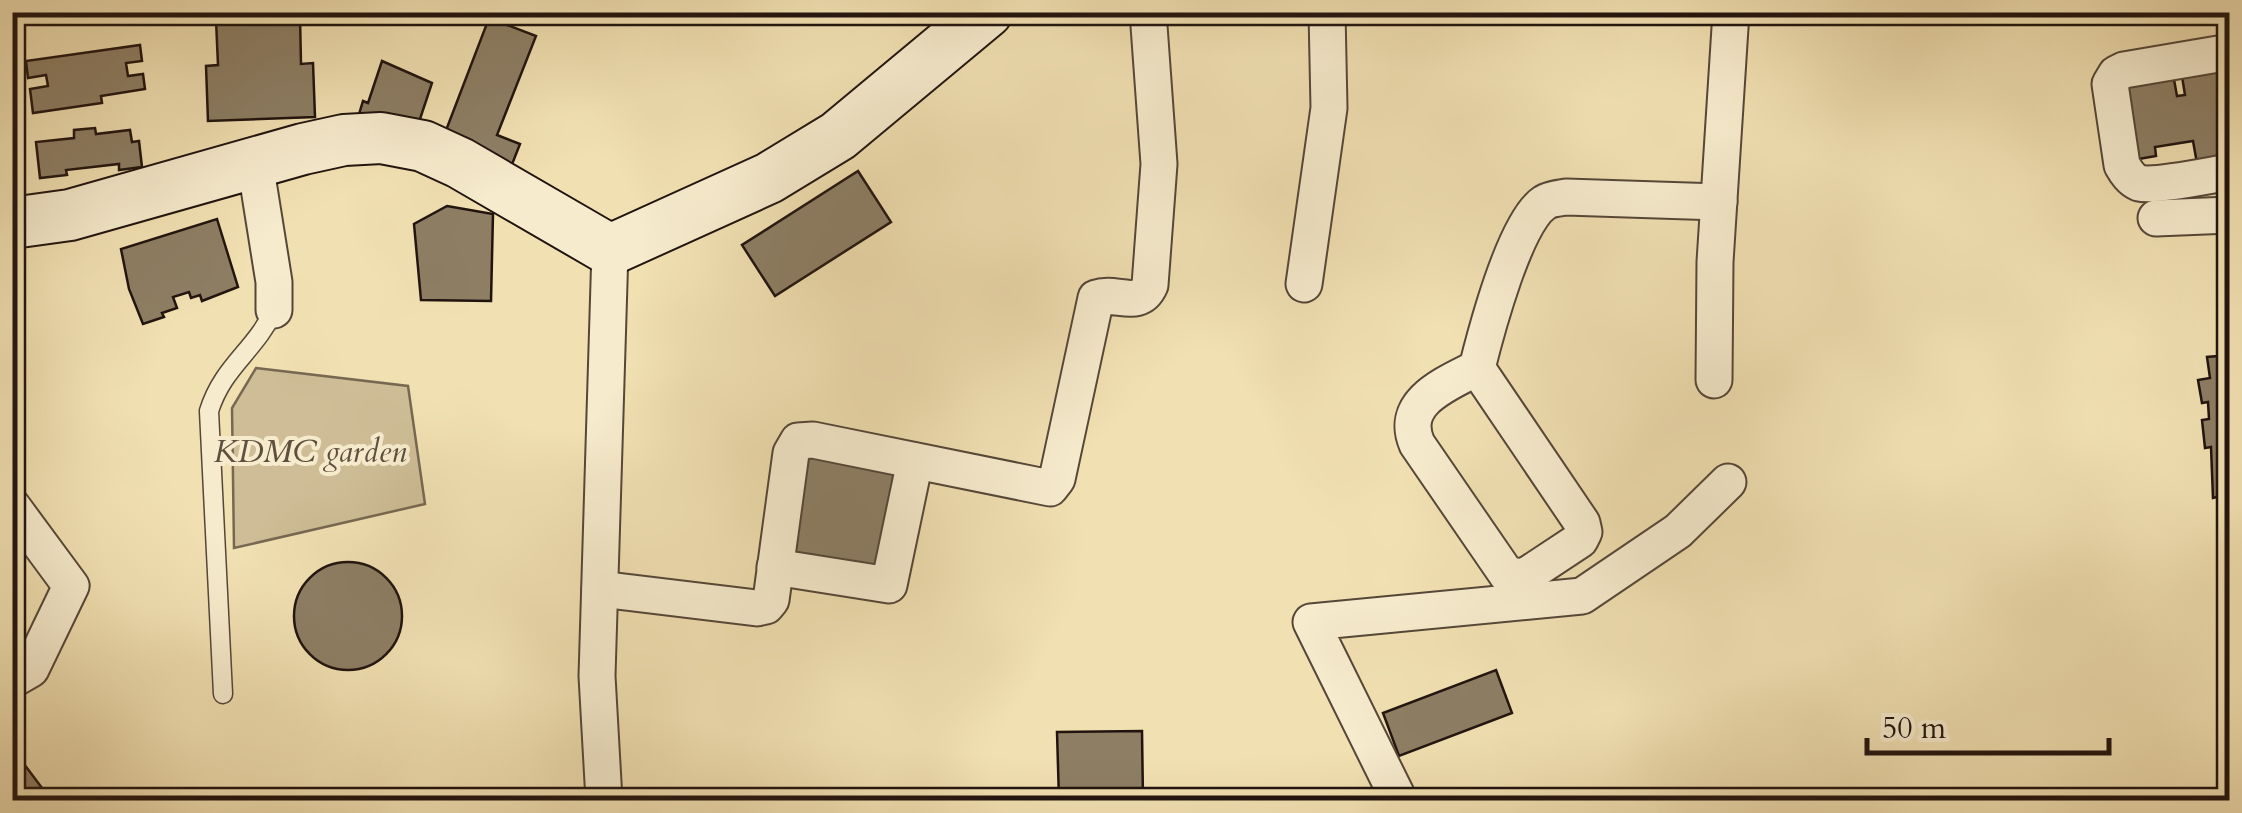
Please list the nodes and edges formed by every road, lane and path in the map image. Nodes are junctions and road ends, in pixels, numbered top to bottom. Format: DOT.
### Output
graph roads {
  1 [pos="987,12"];
  2 [pos="1148,12"];
  3 [pos="1326,12"];
  4 [pos="1731,12"];
  5 [pos="2230,52"];
  6 [pos="256,163"];
  7 [pos="2230,172"];
  8 [pos="1719,202"];
  9 [pos="2230,215"];
  10 [pos="2156,218"];
  11 [pos="12,223"];
  12 [pos="610,250"];
  13 [pos="1304,284"];
  14 [pos="274,310"];
  15 [pos="1477,368"];
  16 [pos="1714,380"];
  17 [pos="915,461"];
  18 [pos="1728,482"];
  19 [pos="12,506"];
  20 [pos="776,567"];
  21 [pos="600,589"];
  22 [pos="19,665"];
  23 [pos="223,694"];
  24 [pos="604,800"];
  25 [pos="1399,800"];
  1 -- 12 [label="street"];
  2 -- 17 [label="street"];
  3 -- 13 [label="street"];
  4 -- 8 [label="street"];
  5 -- 7 [label="street"];
  6 -- 11 [label="street"];
  6 -- 12 [label="street"];
  6 -- 14 [label="street"];
  8 -- 15 [label="street"];
  8 -- 16 [label="street"];
  9 -- 10 [label="street"];
  12 -- 21 [label="street"];
  14 -- 23 [label="lane"];
  15 -- 15 [label="street"];
  17 -- 20 [label="street"];
  17 -- 20 [label="street"];
  18 -- 25 [label="street"];
  19 -- 22 [label="street"];
  20 -- 21 [label="street"];
  21 -- 24 [label="street"];
}
